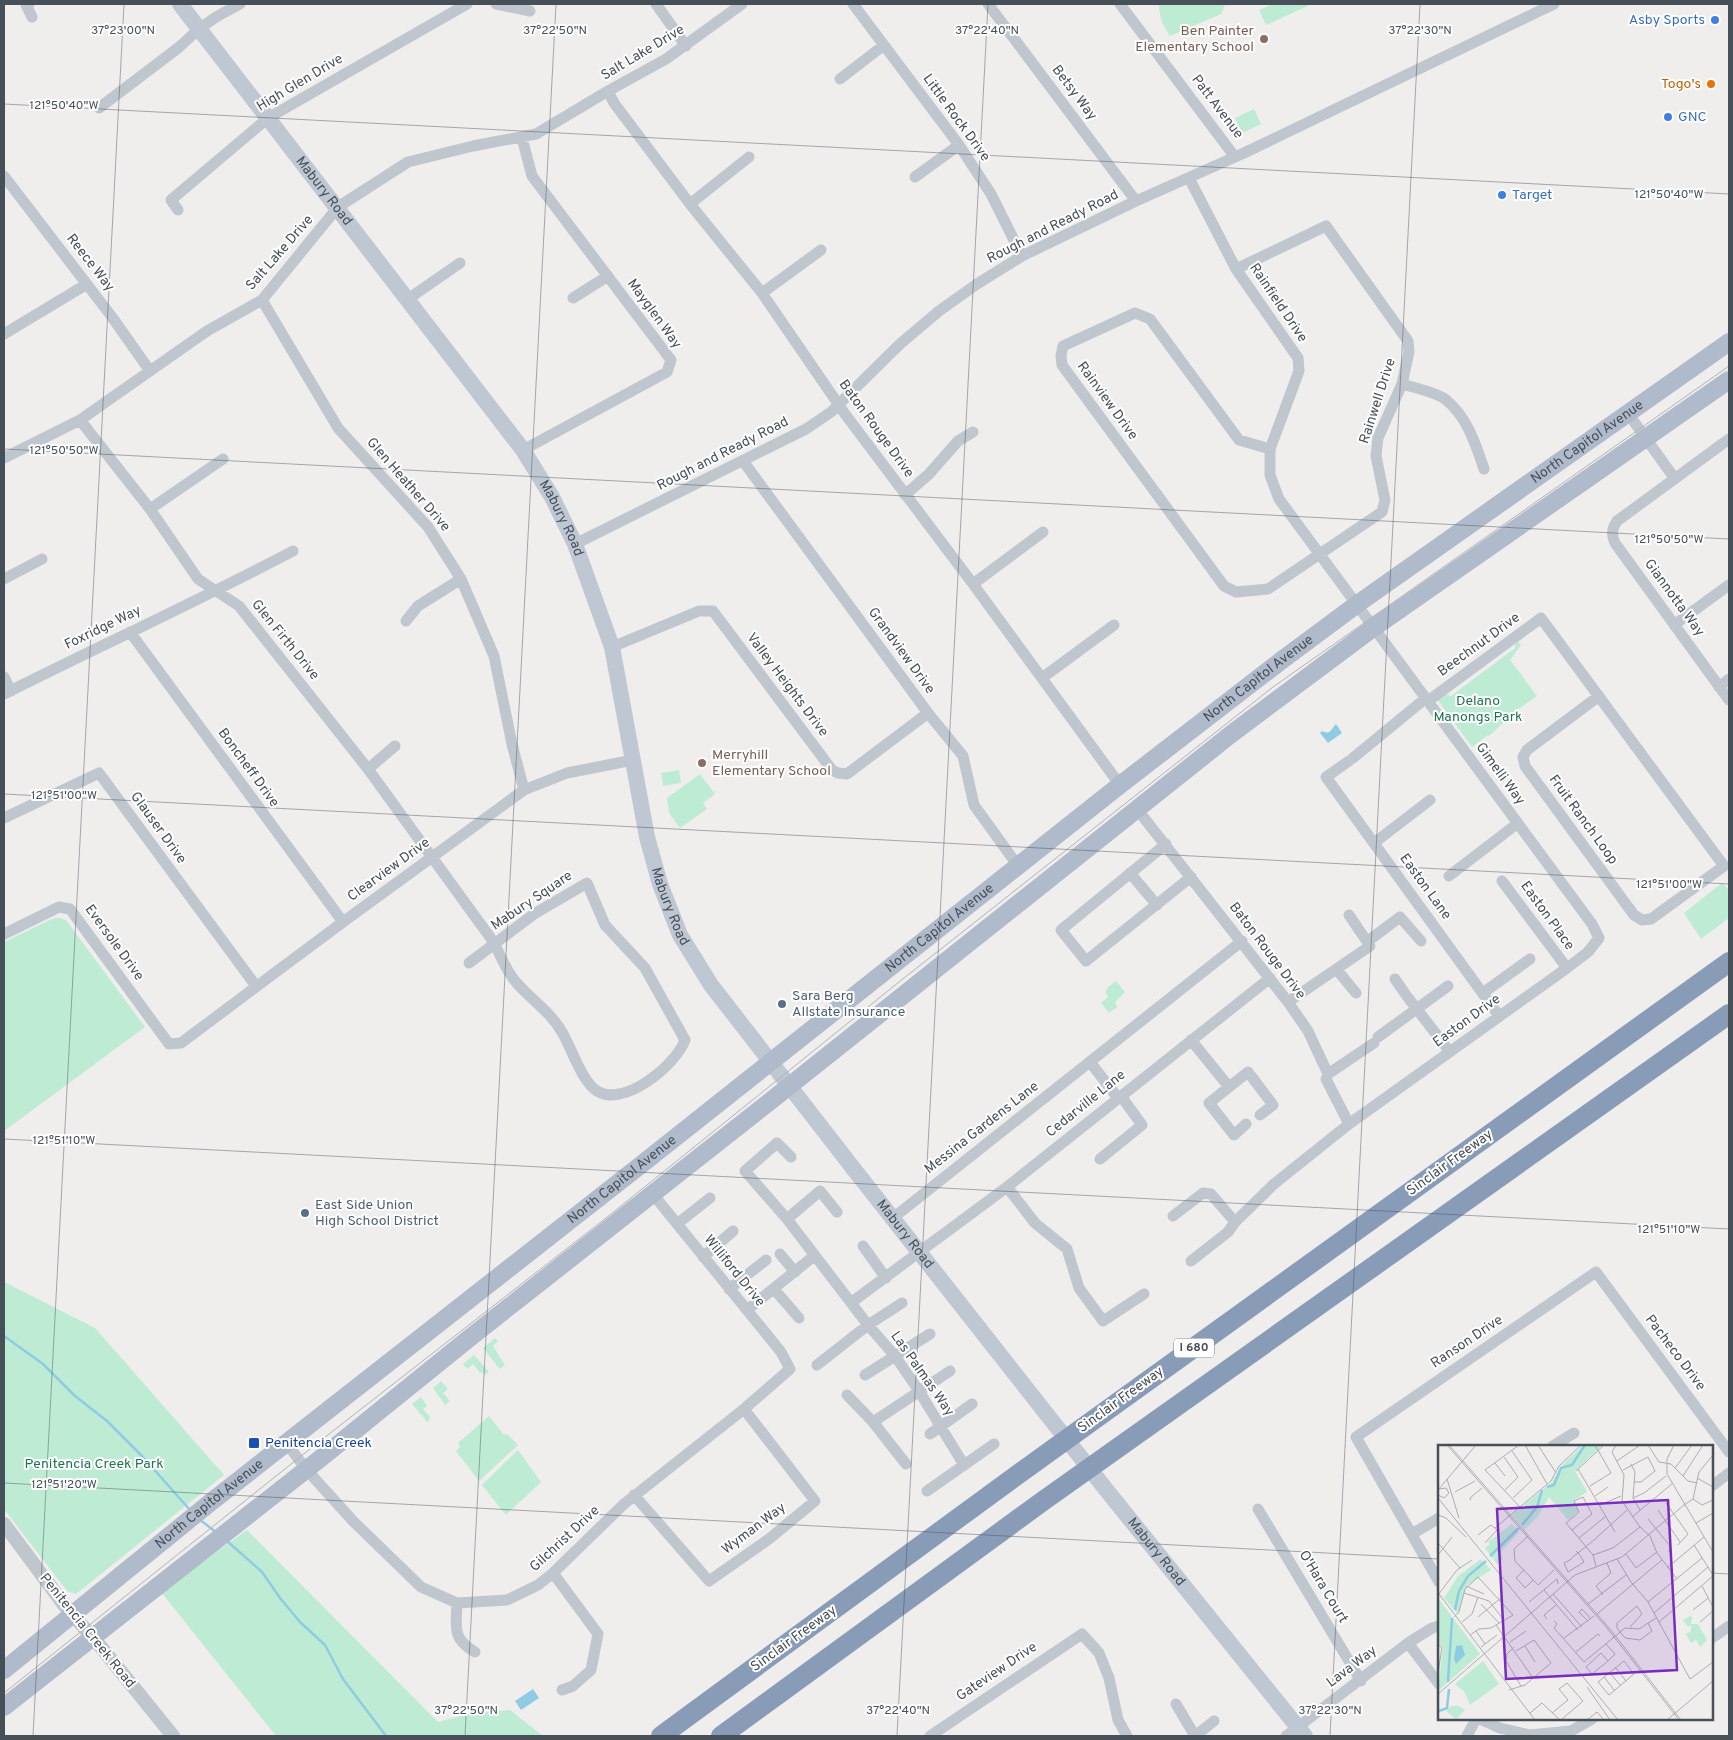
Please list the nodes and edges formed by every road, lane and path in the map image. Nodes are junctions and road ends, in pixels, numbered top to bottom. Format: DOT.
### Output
graph roads {
  1 [pos="29,4"];
  2 [pos="180,4"];
  3 [pos="240,4"];
  4 [pos="467,4"];
  5 [pos="496,4"];
  6 [pos="656,4"];
  7 [pos="742,4"];
  8 [pos="853,4"];
  9 [pos="988,4"];
  10 [pos="1120,4"];
  11 [pos="1554,4"];
  12 [pos="530,11"];
  13 [pos="32,17"];
  14 [pos="199,29"];
  15 [pos="884,45"];
  16 [pos="686,46"];
  17 [pos="840,79"];
  18 [pos="608,91"];
  19 [pos="99,108"];
  20 [pos="268,118"];
  21 [pos="522,138"];
  22 [pos="959,145"];
  23 [pos="749,157"];
  24 [pos="1235,157"];
  25 [pos="4,176"];
  26 [pos="915,177"];
  27 [pos="1189,178"];
  28 [pos="1136,201"];
  29 [pos="690,204"];
  30 [pos="338,208"];
  31 [pos="178,210"];
  32 [pos="821,250"];
  33 [pos="1022,256"];
  34 [pos="460,263"];
  35 [pos="1236,269"];
  36 [pos="608,276"];
  37 [pos="87,284"];
  38 [pos="762,293"];
  39 [pos="573,298"];
  40 [pos="408,299"];
  41 [pos="262,300"];
  42 [pos="4,334"];
  43 [pos="1729,342"];
  44 [pos="150,371"];
  45 [pos="1729,380"];
  46 [pos="1402,384"];
  47 [pos="839,404"];
  48 [pos="1627,412"];
  49 [pos="80,420"];
  50 [pos="973,432"];
  51 [pos="1646,437"];
  52 [pos="1729,439"];
  53 [pos="524,450"];
  54 [pos="1270,450"];
  55 [pos="4,458"];
  56 [pos="223,459"];
  57 [pos="743,461"];
  58 [pos="1484,469"];
  59 [pos="1675,479"];
  60 [pos="905,495"];
  61 [pos="150,508"];
  62 [pos="1043,532"];
  63 [pos="575,544"];
  64 [pos="293,551"];
  65 [pos="1320,554"];
  66 [pos="42,559"];
  67 [pos="4,579"];
  68 [pos="462,579"];
  69 [pos="973,584"];
  70 [pos="1729,585"];
  71 [pos="217,591"];
  72 [pos="1236,592"];
  73 [pos="1356,605"];
  74 [pos="406,621"];
  75 [pos="1114,625"];
  76 [pos="1674,625"];
  77 [pos="1373,628"];
  78 [pos="130,632"];
  79 [pos="612,647"];
  80 [pos="4,678"];
  81 [pos="1042,678"];
  82 [pos="1729,679"];
  83 [pos="1719,687"];
  84 [pos="7,692"];
  85 [pos="1600,696"];
  86 [pos="1427,700"];
  87 [pos="1729,700"];
  88 [pos="928,713"];
  89 [pos="395,746"];
  90 [pos="633,760"];
  91 [pos="368,769"];
  92 [pos="1120,784"];
  93 [pos="524,790"];
  94 [pos="1430,800"];
  95 [pos="1138,808"];
  96 [pos="4,818"];
  97 [pos="1518,823"];
  98 [pos="1166,844"];
  99 [pos="1374,844"];
  100 [pos="432,858"];
  101 [pos="1018,866"];
  102 [pos="1130,873"];
  103 [pos="1449,876"];
  104 [pos="1191,877"];
  105 [pos="1502,881"];
  106 [pos="1156,905"];
  107 [pos="1349,915"];
  108 [pos="342,922"];
  109 [pos="4,934"];
  110 [pos="1599,938"];
  111 [pos="1368,941"];
  112 [pos="1421,941"];
  113 [pos="1242,942"];
  114 [pos="495,944"];
  115 [pos="1530,960"];
  116 [pos="1729,962"];
  117 [pos="469,963"];
  118 [pos="1567,968"];
  119 [pos="1337,970"];
  120 [pos="1270,978"];
  121 [pos="1395,979"];
  122 [pos="256,986"];
  123 [pos="1448,986"];
  124 [pos="1356,993"];
  125 [pos="1483,993"];
  126 [pos="1288,1002"];
  127 [pos="1416,1009"];
  128 [pos="1729,1014"];
  129 [pos="1499,1016"];
  130 [pos="1191,1040"];
  131 [pos="181,1043"];
  132 [pos="1450,1052"];
  133 [pos="772,1061"];
  134 [pos="1090,1062"];
  135 [pos="1328,1074"];
  136 [pos="790,1086"];
  137 [pos="1229,1087"];
  138 [pos="1120,1097"];
  139 [pos="1260,1115"];
  140 [pos="1246,1124"];
  141 [pos="1349,1124"];
  142 [pos="791,1157"];
  143 [pos="1100,1158"];
  144 [pos="1007,1187"];
  145 [pos="652,1193"];
  146 [pos="710,1198"];
  147 [pos="837,1212"];
  148 [pos="1173,1216"];
  149 [pos="893,1218"];
  150 [pos="787,1219"];
  151 [pos="1235,1222"];
  152 [pos="677,1224"];
  153 [pos="733,1231"];
  154 [pos="863,1246"];
  155 [pos="920,1253"];
  156 [pos="780,1254"];
  157 [pos="814,1256"];
  158 [pos="703,1257"];
  159 [pos="766,1260"];
  160 [pos="1191,1261"];
  161 [pos="795,1272"];
  162 [pos="1596,1272"];
  163 [pos="886,1278"];
  164 [pos="729,1289"];
  165 [pos="774,1289"];
  166 [pos="1144,1294"];
  167 [pos="852,1302"];
  168 [pos="902,1303"];
  169 [pos="747,1310"];
  170 [pos="799,1318"];
  171 [pos="868,1325"];
  172 [pos="930,1334"];
  173 [pos="895,1356"];
  174 [pos="817,1365"];
  175 [pos="790,1369"];
  176 [pos="950,1370"];
  177 [pos="865,1375"];
  178 [pos="919,1391"];
  179 [pos="847,1396"];
  180 [pos="972,1404"];
  181 [pos="744,1409"];
  182 [pos="873,1422"];
  183 [pos="941,1427"];
  184 [pos="930,1434"];
  185 [pos="1574,1434"];
  186 [pos="286,1444"];
  187 [pos="994,1444"];
  188 [pos="1555,1445"];
  189 [pos="1729,1452"];
  190 [pos="906,1464"];
  191 [pos="964,1465"];
  192 [pos="306,1470"];
  193 [pos="1729,1473"];
  194 [pos="1713,1485"];
  195 [pos="927,1492"];
  196 [pos="634,1496"];
  197 [pos="1258,1509"];
  198 [pos="1438,1519"];
  199 [pos="4,1524"];
  200 [pos="1412,1534"];
  201 [pos="553,1573"];
  202 [pos="1438,1580"];
  203 [pos="457,1603"];
  204 [pos="73,1615"];
  205 [pos="1438,1626"];
  206 [pos="1729,1626"];
  207 [pos="93,1637"];
  208 [pos="1713,1637"];
  209 [pos="1408,1643"];
  210 [pos="475,1652"];
  211 [pos="4,1670"];
  212 [pos="1361,1680"];
  213 [pos="1438,1683"];
  214 [pos="562,1690"];
  215 [pos="1176,1704"];
  216 [pos="4,1707"];
  217 [pos="1475,1720"];
  218 [pos="1482,1720"];
  219 [pos="1590,1720"];
  220 [pos="1214,1721"];
  221 [pos="1296,1733"];
  222 [pos="173,1736"];
  223 [pos="661,1736"];
  224 [pos="720,1736"];
  225 [pos="930,1736"];
  226 [pos="1127,1736"];
  227 [pos="1195,1736"];
  228 [pos="1467,1736"];
  1 -- 13 [label="street"];
  2 -- 14 [label="main road, Mabury Road"];
  3 -- 14 [label="street"];
  4 -- 20 [label="street, High Glen Drive"];
  5 -- 12 [label="street"];
  6 -- 16 [label="street"];
  7 -- 16 [label="street, Salt Lake Drive"];
  8 -- 15 [label="street, Little Rock Drive"];
  9 -- 28 [label="street, Betsy Way"];
  10 -- 24 [label="street, Patt Avenue"];
  11 -- 24 [label="street, Rough and Ready Road"];
  14 -- 19 [label="street"];
  14 -- 20 [label="main road, Mabury Road"];
  15 -- 17 [label="street"];
  15 -- 22 [label="street, Little Rock Drive"];
  16 -- 18 [label="street, Salt Lake Drive"];
  18 -- 21 [label="street, Salt Lake Drive"];
  18 -- 29 [label="street, Baton Rouge Drive"];
  20 -- 30 [label="main road, Mabury Road"];
  20 -- 31 [label="street, High Glen Drive"];
  21 -- 30 [label="street, Salt Lake Drive"];
  21 -- 36 [label="street, Mayglen Way"];
  22 -- 26 [label="street"];
  22 -- 33 [label="street, Little Rock Drive"];
  23 -- 29 [label="street"];
  24 -- 27 [label="street, Rough and Ready Road"];
  25 -- 37 [label="street, Reece Way"];
  27 -- 28 [label="street, Rough and Ready Road"];
  27 -- 35 [label="street, Rainfield Drive"];
  28 -- 33 [label="street, Rough and Ready Road"];
  29 -- 38 [label="street, Baton Rouge Drive"];
  30 -- 40 [label="main road, Mabury Road"];
  30 -- 41 [label="street, Salt Lake Drive"];
  32 -- 38 [label="street"];
  33 -- 47 [label="street, Rough and Ready Road"];
  34 -- 40 [label="street"];
  35 -- 46 [label="street, Rainwell Drive"];
  35 -- 54 [label="street, Rainfield Drive"];
  36 -- 39 [label="street"];
  36 -- 53 [label="street, Mayglen Way"];
  37 -- 42 [label="street"];
  37 -- 44 [label="street, Reece Way"];
  38 -- 47 [label="street, Baton Rouge Drive"];
  40 -- 53 [label="main road, Mabury Road"];
  41 -- 44 [label="street, Salt Lake Drive"];
  41 -- 68 [label="street, Glen Heather Drive"];
  43 -- 48 [label="main road, North Capitol Avenue"];
  44 -- 49 [label="street, Salt Lake Drive"];
  45 -- 51 [label="main road, North Capitol Avenue"];
  46 -- 58 [label="street"];
  46 -- 65 [label="street, Rainwell Drive"];
  47 -- 57 [label="street, Rough and Ready Road"];
  47 -- 60 [label="street, Baton Rouge Drive"];
  48 -- 51 [label="street"];
  48 -- 73 [label="main road, North Capitol Avenue"];
  49 -- 55 [label="street, Salt Lake Drive"];
  49 -- 61 [label="street, Glen Firth Drive"];
  50 -- 60 [label="street"];
  51 -- 59 [label="street"];
  51 -- 77 [label="main road, North Capitol Avenue"];
  52 -- 59 [label="street, Giannotta Way"];
  53 -- 63 [label="main road, Mabury Road"];
  54 -- 65 [label="street, Rainfield Drive"];
  54 -- 72 [label="street, Rainview Drive"];
  56 -- 61 [label="street"];
  57 -- 63 [label="street, Rough and Ready Road"];
  57 -- 88 [label="street, Grandview Drive"];
  59 -- 76 [label="street, Giannotta Way"];
  60 -- 69 [label="street, Baton Rouge Drive"];
  61 -- 71 [label="street, Glen Firth Drive"];
  62 -- 69 [label="street"];
  63 -- 79 [label="main road, Mabury Road"];
  64 -- 71 [label="street, Foxridge Way"];
  65 -- 72 [label="street, Rainwell Drive"];
  65 -- 73 [label="street, Rainfield Drive"];
  66 -- 67 [label="street"];
  68 -- 74 [label="street"];
  68 -- 93 [label="street, Glen Heather Drive"];
  69 -- 81 [label="street, Baton Rouge Drive"];
  70 -- 76 [label="street"];
  71 -- 78 [label="street, Foxridge Way"];
  71 -- 91 [label="street, Glen Firth Drive"];
  73 -- 77 [label="street, Gimelli Way"];
  73 -- 92 [label="main road, North Capitol Avenue"];
  75 -- 81 [label="street"];
  76 -- 83 [label="street, Giannotta Way"];
  77 -- 86 [label="street, Gimelli Way"];
  77 -- 95 [label="main road, North Capitol Avenue"];
  78 -- 84 [label="street, Foxridge Way"];
  78 -- 108 [label="street, Boncheff Drive"];
  79 -- 88 [label="street, Valley Heights Drive"];
  79 -- 90 [label="main road, Mabury Road"];
  80 -- 84 [label="street"];
  81 -- 92 [label="street, Baton Rouge Drive"];
  82 -- 83 [label="street"];
  83 -- 87 [label="street, Giannotta Way"];
  85 -- 85 [label="street, Fruit Ranch Loop"];
  85 -- 86 [label="street, Beechnut Drive"];
  86 -- 97 [label="street, Gimelli Way"];
  86 -- 99 [label="street, Easton Lane"];
  88 -- 101 [label="street, Grandview Drive"];
  89 -- 91 [label="street"];
  90 -- 93 [label="street, Clearview Drive"];
  90 -- 133 [label="main road, Mabury Road"];
  91 -- 100 [label="street, Glen Firth Drive"];
  92 -- 101 [label="main road, North Capitol Avenue"];
  93 -- 100 [label="street, Clearview Drive"];
  94 -- 99 [label="street"];
  95 -- 98 [label="street, Baton Rouge Drive"];
  95 -- 136 [label="main road, North Capitol Avenue"];
  96 -- 122 [label="street, Glauser Drive"];
  97 -- 103 [label="street"];
  97 -- 110 [label="street, Gimelli Way"];
  98 -- 102 [label="street"];
  98 -- 104 [label="street, Baton Rouge Drive"];
  99 -- 125 [label="street, Easton Lane"];
  100 -- 108 [label="street, Clearview Drive"];
  100 -- 114 [label="street, Mabury Square"];
  101 -- 133 [label="main road, North Capitol Avenue"];
  102 -- 106 [label="street"];
  102 -- 106 [label="street"];
  104 -- 106 [label="street"];
  104 -- 113 [label="street, Baton Rouge Drive"];
  105 -- 118 [label="street, Easton Place"];
  107 -- 111 [label="street"];
  108 -- 122 [label="street, Clearview Drive"];
  109 -- 131 [label="street, Eversole Drive"];
  110 -- 118 [label="street, Easton Drive"];
  111 -- 112 [label="street"];
  111 -- 119 [label="street"];
  113 -- 120 [label="street, Baton Rouge Drive"];
  113 -- 134 [label="street, Messina Gardens Lane"];
  114 -- 114 [label="street, Mabury Square"];
  114 -- 117 [label="street, Mabury Square"];
  115 -- 125 [label="street"];
  116 -- 223 [label="highway, Sinclair Freeway / I 680"];
  118 -- 129 [label="street, Easton Drive"];
  119 -- 124 [label="street"];
  119 -- 126 [label="street"];
  120 -- 126 [label="street, Baton Rouge Drive"];
  120 -- 130 [label="street, Cedarville Lane"];
  121 -- 127 [label="street"];
  122 -- 131 [label="street, Clearview Drive"];
  123 -- 127 [label="street"];
  125 -- 129 [label="street, Easton Lane"];
  126 -- 135 [label="street, Baton Rouge Drive"];
  127 -- 132 [label="street"];
  127 -- 135 [label="street"];
  128 -- 224 [label="highway, I 680"];
  129 -- 132 [label="street, Easton Drive"];
  130 -- 137 [label="street"];
  130 -- 138 [label="street, Cedarville Lane"];
  132 -- 141 [label="street, Easton Drive"];
  133 -- 136 [label="main road, Mabury Road"];
  133 -- 186 [label="main road, North Capitol Avenue"];
  134 -- 138 [label="street"];
  134 -- 149 [label="street, Messina Gardens Lane"];
  135 -- 141 [label="street, Baton Rouge Drive"];
  136 -- 145 [label="main road, North Capitol Avenue"];
  136 -- 149 [label="main road, Mabury Road"];
  137 -- 139 [label="street"];
  137 -- 140 [label="street"];
  138 -- 143 [label="street"];
  138 -- 144 [label="street, Cedarville Lane"];
  141 -- 151 [label="street, Easton Drive"];
  142 -- 150 [label="street, Las Palmas Way"];
  144 -- 155 [label="street, Cedarville Lane"];
  144 -- 166 [label="street"];
  145 -- 152 [label="street, Williford Drive"];
  145 -- 192 [label="main road, North Capitol Avenue"];
  146 -- 152 [label="street"];
  147 -- 150 [label="street"];
  148 -- 151 [label="street"];
  149 -- 155 [label="main road, Mabury Road"];
  150 -- 157 [label="street, Las Palmas Way"];
  151 -- 160 [label="street, Easton Drive"];
  152 -- 158 [label="street, Williford Drive"];
  153 -- 158 [label="street"];
  154 -- 163 [label="street"];
  155 -- 163 [label="street"];
  155 -- 221 [label="main road, Mabury Road"];
  156 -- 161 [label="street"];
  157 -- 161 [label="street"];
  157 -- 167 [label="street, Las Palmas Way"];
  158 -- 164 [label="street, Williford Drive"];
  159 -- 164 [label="street"];
  161 -- 165 [label="street"];
  162 -- 189 [label="street, Pacheco Drive"];
  162 -- 200 [label="street, Ranson Drive"];
  163 -- 167 [label="street"];
  164 -- 169 [label="street, Williford Drive"];
  165 -- 169 [label="street"];
  165 -- 170 [label="street"];
  167 -- 171 [label="street, Las Palmas Way"];
  168 -- 171 [label="street"];
  169 -- 175 [label="street, Williford Drive"];
  171 -- 173 [label="street, Las Palmas Way"];
  171 -- 174 [label="street"];
  172 -- 173 [label="street"];
  173 -- 177 [label="street"];
  173 -- 178 [label="street, Las Palmas Way"];
  175 -- 181 [label="street, Gilchrist Drive"];
  176 -- 178 [label="street"];
  178 -- 182 [label="street"];
  178 -- 183 [label="street, Las Palmas Way"];
  179 -- 182 [label="street"];
  180 -- 183 [label="street"];
  181 -- 196 [label="street, Gilchrist Drive"];
  181 -- 196 [label="street, Wyman Way"];
  182 -- 190 [label="street"];
  183 -- 184 [label="street"];
  183 -- 191 [label="street, Las Palmas Way"];
  185 -- 188 [label="street"];
  186 -- 192 [label="street, Gilchrist Drive"];
  186 -- 204 [label="main road, North Capitol Avenue"];
  187 -- 191 [label="street"];
  191 -- 195 [label="street"];
  192 -- 203 [label="street, Gilchrist Drive"];
  192 -- 207 [label="main road, North Capitol Avenue"];
  193 -- 194 [label="street"];
  196 -- 201 [label="street, Gilchrist Drive"];
  197 -- 212 [label="street, O'Hara Court"];
  198 -- 200 [label="street"];
  199 -- 204 [label="street, Penitencia Creek Road"];
  200 -- 202 [label="street"];
  201 -- 203 [label="street, Gilchrist Drive"];
  201 -- 214 [label="street"];
  203 -- 210 [label="street"];
  204 -- 207 [label="street, Penitencia Creek Road"];
  204 -- 211 [label="main road, North Capitol Avenue"];
  205 -- 209 [label="street, Lava Way"];
  206 -- 208 [label="street"];
  207 -- 216 [label="main road, North Capitol Avenue"];
  207 -- 222 [label="street, Penitencia Creek Road"];
  209 -- 212 [label="street, Lava Way"];
  209 -- 213 [label="street"];
  212 -- 221 [label="street, Lava Way"];
  215 -- 227 [label="street"];
  217 -- 228 [label="street"];
  218 -- 219 [label="street"];
  220 -- 227 [label="street"];
  225 -- 226 [label="street, Gateview Drive"];
}
